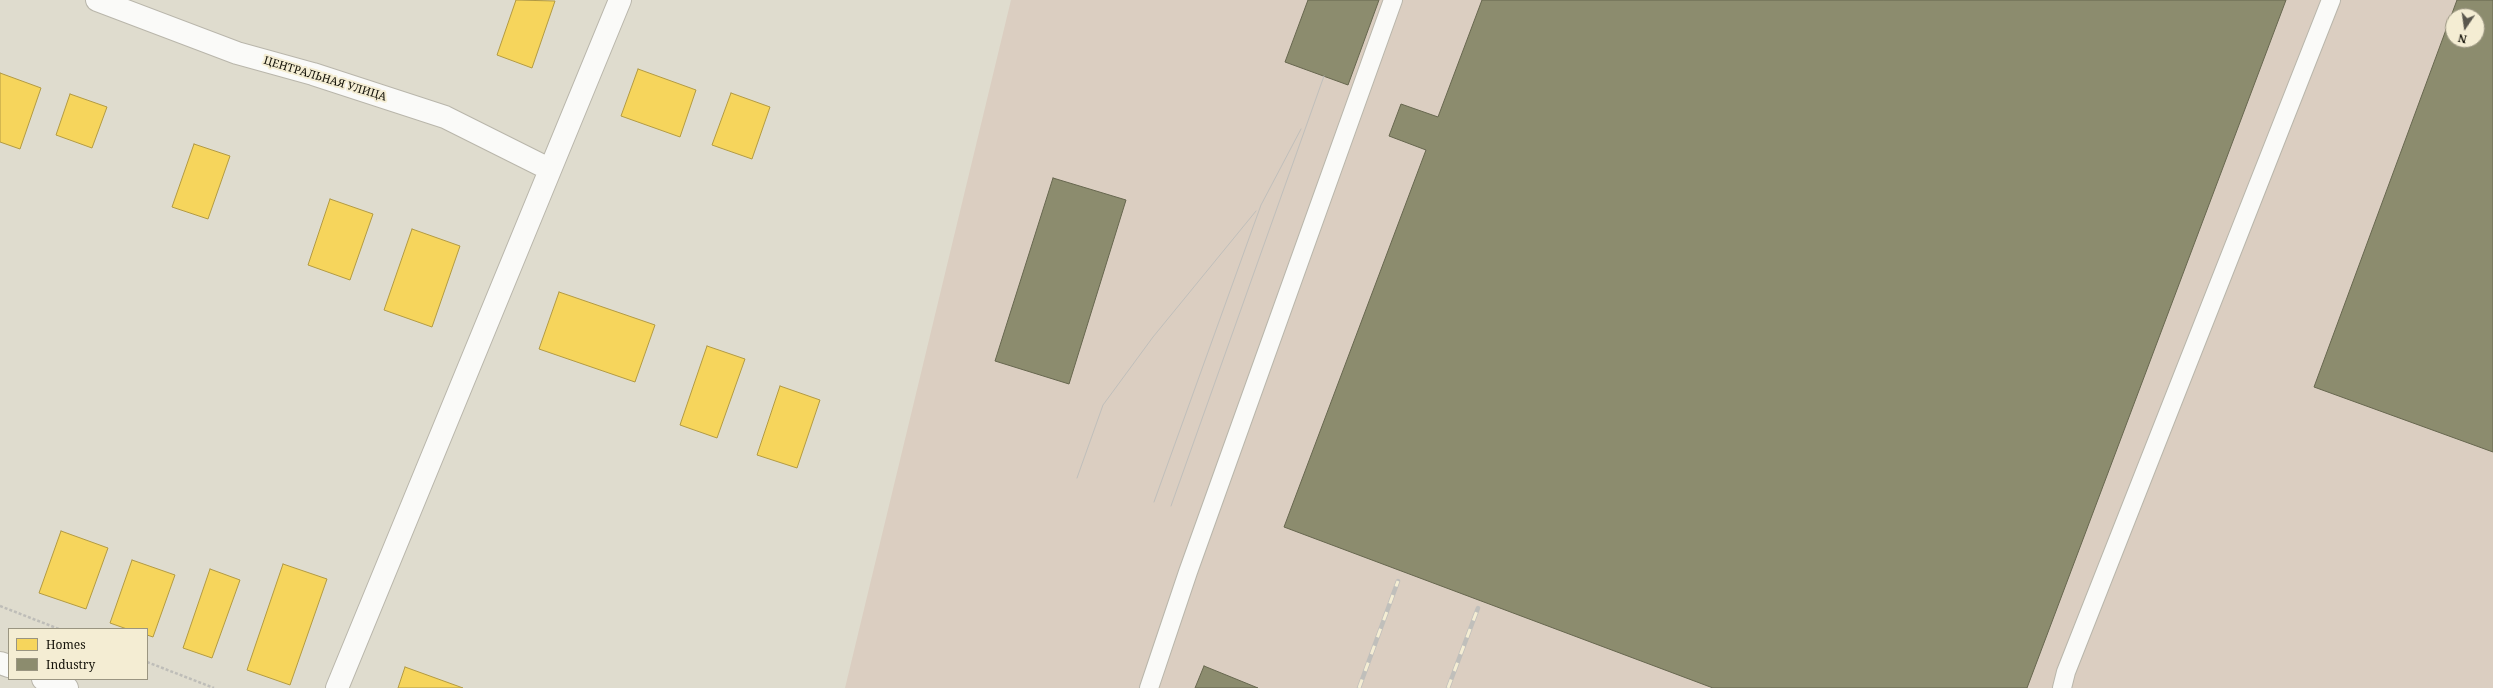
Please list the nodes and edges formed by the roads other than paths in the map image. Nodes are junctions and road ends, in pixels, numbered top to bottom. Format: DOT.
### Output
graph roads {
  1 [pos="97,0"];
  2 [pos="620,0"];
  3 [pos="1393,0"];
  4 [pos="2331,0"];
  5 [pos="549,168"];
  6 [pos="46,680"];
  7 [pos="67,688"];
  8 [pos="337,688"];
  9 [pos="1149,688"];
  10 [pos="2062,688"];
  1 -- 5 [label="street, ЦЕНТРАЛЬНАЯ УЛИЦА"];
  2 -- 5 [label="street"];
  3 -- 9 [label="lane"];
  4 -- 10 [label="lane"];
  5 -- 8 [label="street"];
  6 -- 7 [label="street"];
}
